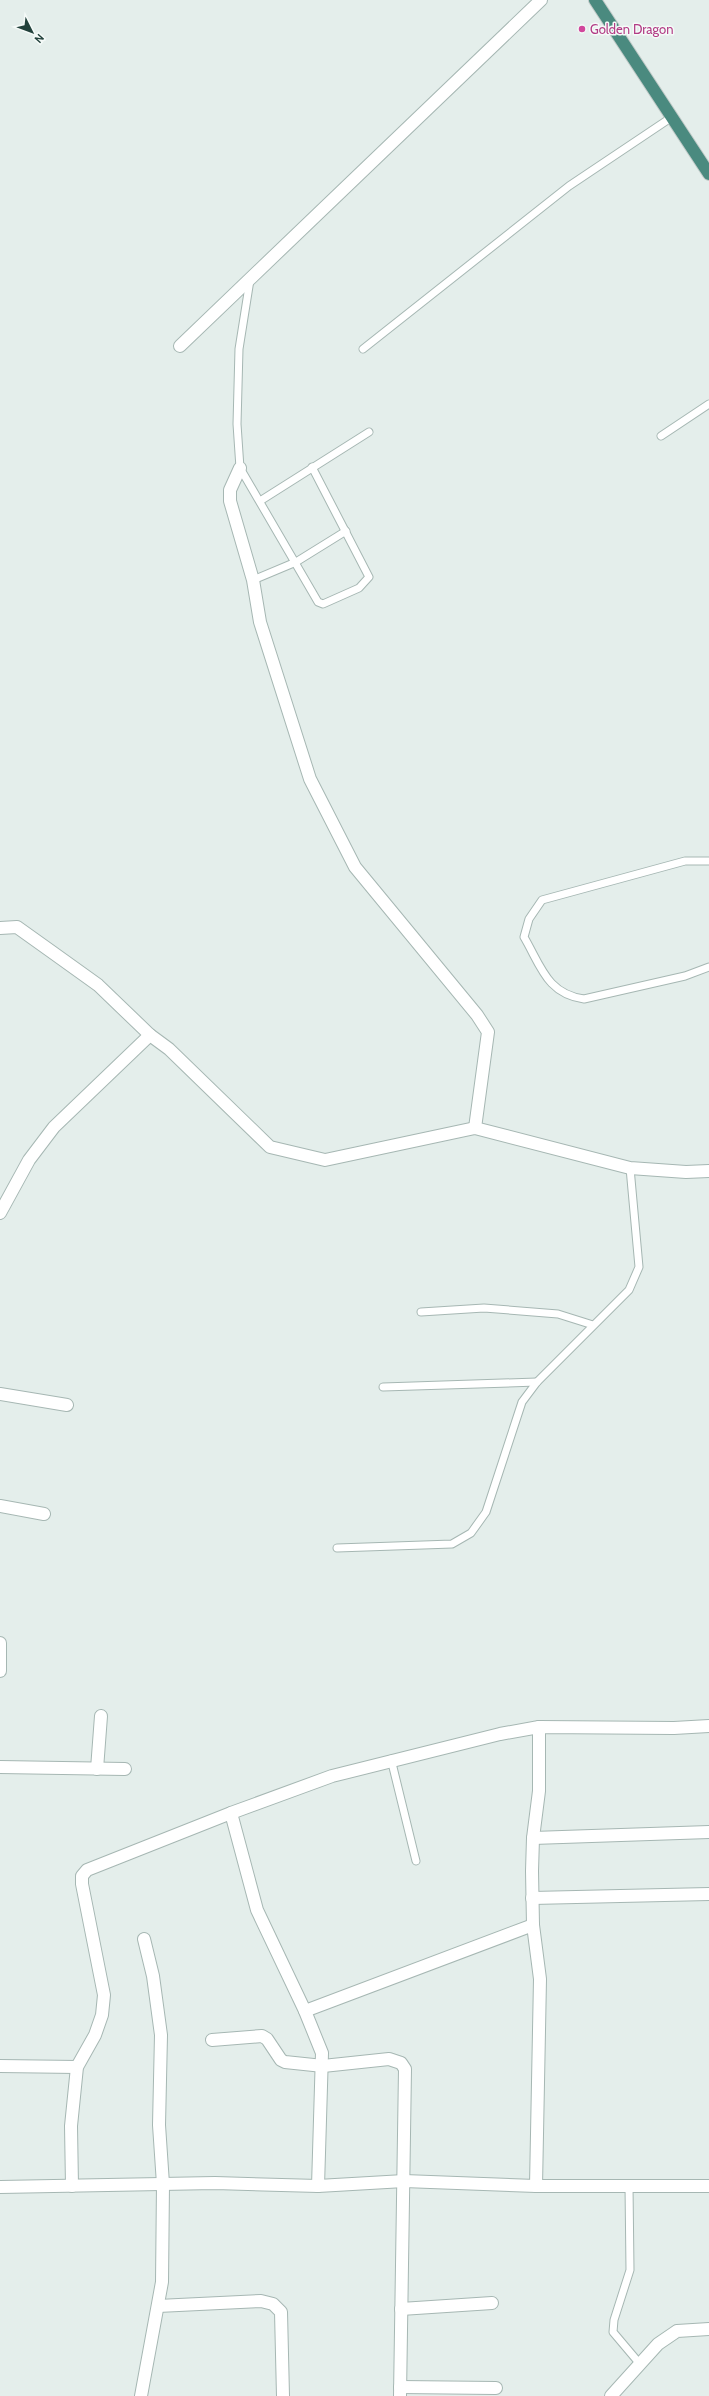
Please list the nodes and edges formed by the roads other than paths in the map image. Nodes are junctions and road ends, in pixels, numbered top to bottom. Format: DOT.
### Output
graph roads {
  1 [pos="541,0"];
  2 [pos="595,0"];
  3 [pos="672,117"];
  4 [pos="709,174"];
  5 [pos="250,279"];
  6 [pos="180,346"];
  7 [pos="363,350"];
  8 [pos="709,404"];
  9 [pos="369,432"];
  10 [pos="661,436"];
  11 [pos="312,467"];
  12 [pos="240,468"];
  13 [pos="260,501"];
  14 [pos="346,531"];
  15 [pos="296,562"];
  16 [pos="253,580"];
  17 [pos="709,861"];
  18 [pos="0,928"];
  19 [pos="709,966"];
  20 [pos="150,1035"];
  21 [pos="475,1128"];
  22 [pos="630,1168"];
  23 [pos="709,1171"];
  24 [pos="0,1213"];
  25 [pos="421,1312"];
  26 [pos="593,1326"];
  27 [pos="537,1382"];
  28 [pos="383,1387"];
  29 [pos="0,1394"];
  30 [pos="68,1405"];
  31 [pos="0,1506"];
  32 [pos="44,1514"];
  33 [pos="337,1548"];
  34 [pos="0,1643"];
  35 [pos="0,1671"];
  36 [pos="101,1716"];
  37 [pos="709,1726"];
  38 [pos="539,1727"];
  39 [pos="391,1759"];
  40 [pos="0,1767"];
  41 [pos="97,1769"];
  42 [pos="125,1769"];
  43 [pos="231,1813"];
  44 [pos="709,1832"];
  45 [pos="533,1838"];
  46 [pos="416,1861"];
  47 [pos="709,1894"];
  48 [pos="532,1898"];
  49 [pos="533,1925"];
  50 [pos="144,1938"];
  51 [pos="305,2011"];
  52 [pos="212,2040"];
  53 [pos="0,2066"];
  54 [pos="323,2066"];
  55 [pos="77,2067"];
  56 [pos="404,2181"];
  57 [pos="163,2184"];
  58 [pos="72,2186"];
  59 [pos="318,2186"];
  60 [pos="536,2186"];
  61 [pos="629,2186"];
  62 [pos="709,2186"];
  63 [pos="0,2188"];
  64 [pos="492,2303"];
  65 [pos="158,2306"];
  66 [pos="401,2309"];
  67 [pos="709,2329"];
  68 [pos="640,2364"];
  69 [pos="496,2388"];
  70 [pos="400,2392"];
  71 [pos="141,2396"];
  72 [pos="283,2396"];
  73 [pos="611,2396"];
  1 -- 5 [label="street"];
  2 -- 3 [label="highway"];
  3 -- 4 [label="highway"];
  3 -- 7 [label="lane"];
  5 -- 6 [label="street"];
  5 -- 12 [label="lane"];
  8 -- 10 [label="lane"];
  9 -- 11 [label="lane"];
  11 -- 13 [label="lane"];
  11 -- 14 [label="lane"];
  12 -- 13 [label="lane"];
  12 -- 16 [label="street"];
  13 -- 15 [label="lane"];
  14 -- 15 [label="lane"];
  14 -- 15 [label="lane"];
  15 -- 16 [label="lane"];
  16 -- 21 [label="street"];
  17 -- 19 [label="lane"];
  18 -- 20 [label="street"];
  20 -- 21 [label="street"];
  20 -- 24 [label="street"];
  21 -- 22 [label="street"];
  22 -- 23 [label="street"];
  22 -- 26 [label="lane"];
  25 -- 26 [label="lane"];
  26 -- 27 [label="lane"];
  27 -- 28 [label="lane"];
  27 -- 33 [label="lane"];
  29 -- 30 [label="street"];
  31 -- 32 [label="street"];
  34 -- 35 [label="street"];
  36 -- 41 [label="street"];
  37 -- 38 [label="street"];
  38 -- 39 [label="street"];
  38 -- 45 [label="street"];
  39 -- 43 [label="street"];
  39 -- 46 [label="lane"];
  40 -- 41 [label="street"];
  41 -- 42 [label="street"];
  43 -- 51 [label="street"];
  43 -- 55 [label="street"];
  44 -- 45 [label="street"];
  45 -- 48 [label="street"];
  47 -- 48 [label="street"];
  48 -- 49 [label="street"];
  49 -- 51 [label="street"];
  49 -- 60 [label="street"];
  50 -- 57 [label="street"];
  51 -- 54 [label="street"];
  52 -- 54 [label="street"];
  53 -- 55 [label="street"];
  54 -- 56 [label="street"];
  54 -- 59 [label="street"];
  55 -- 58 [label="street"];
  56 -- 59 [label="street"];
  56 -- 60 [label="street"];
  56 -- 66 [label="street"];
  57 -- 58 [label="street"];
  57 -- 59 [label="street"];
  57 -- 65 [label="street"];
  58 -- 63 [label="street"];
  60 -- 61 [label="street"];
  61 -- 62 [label="street"];
  61 -- 68 [label="lane"];
  64 -- 66 [label="street"];
  65 -- 71 [label="street"];
  65 -- 72 [label="street"];
  66 -- 70 [label="street"];
  67 -- 68 [label="street"];
  68 -- 73 [label="street"];
  69 -- 70 [label="street"];
}
